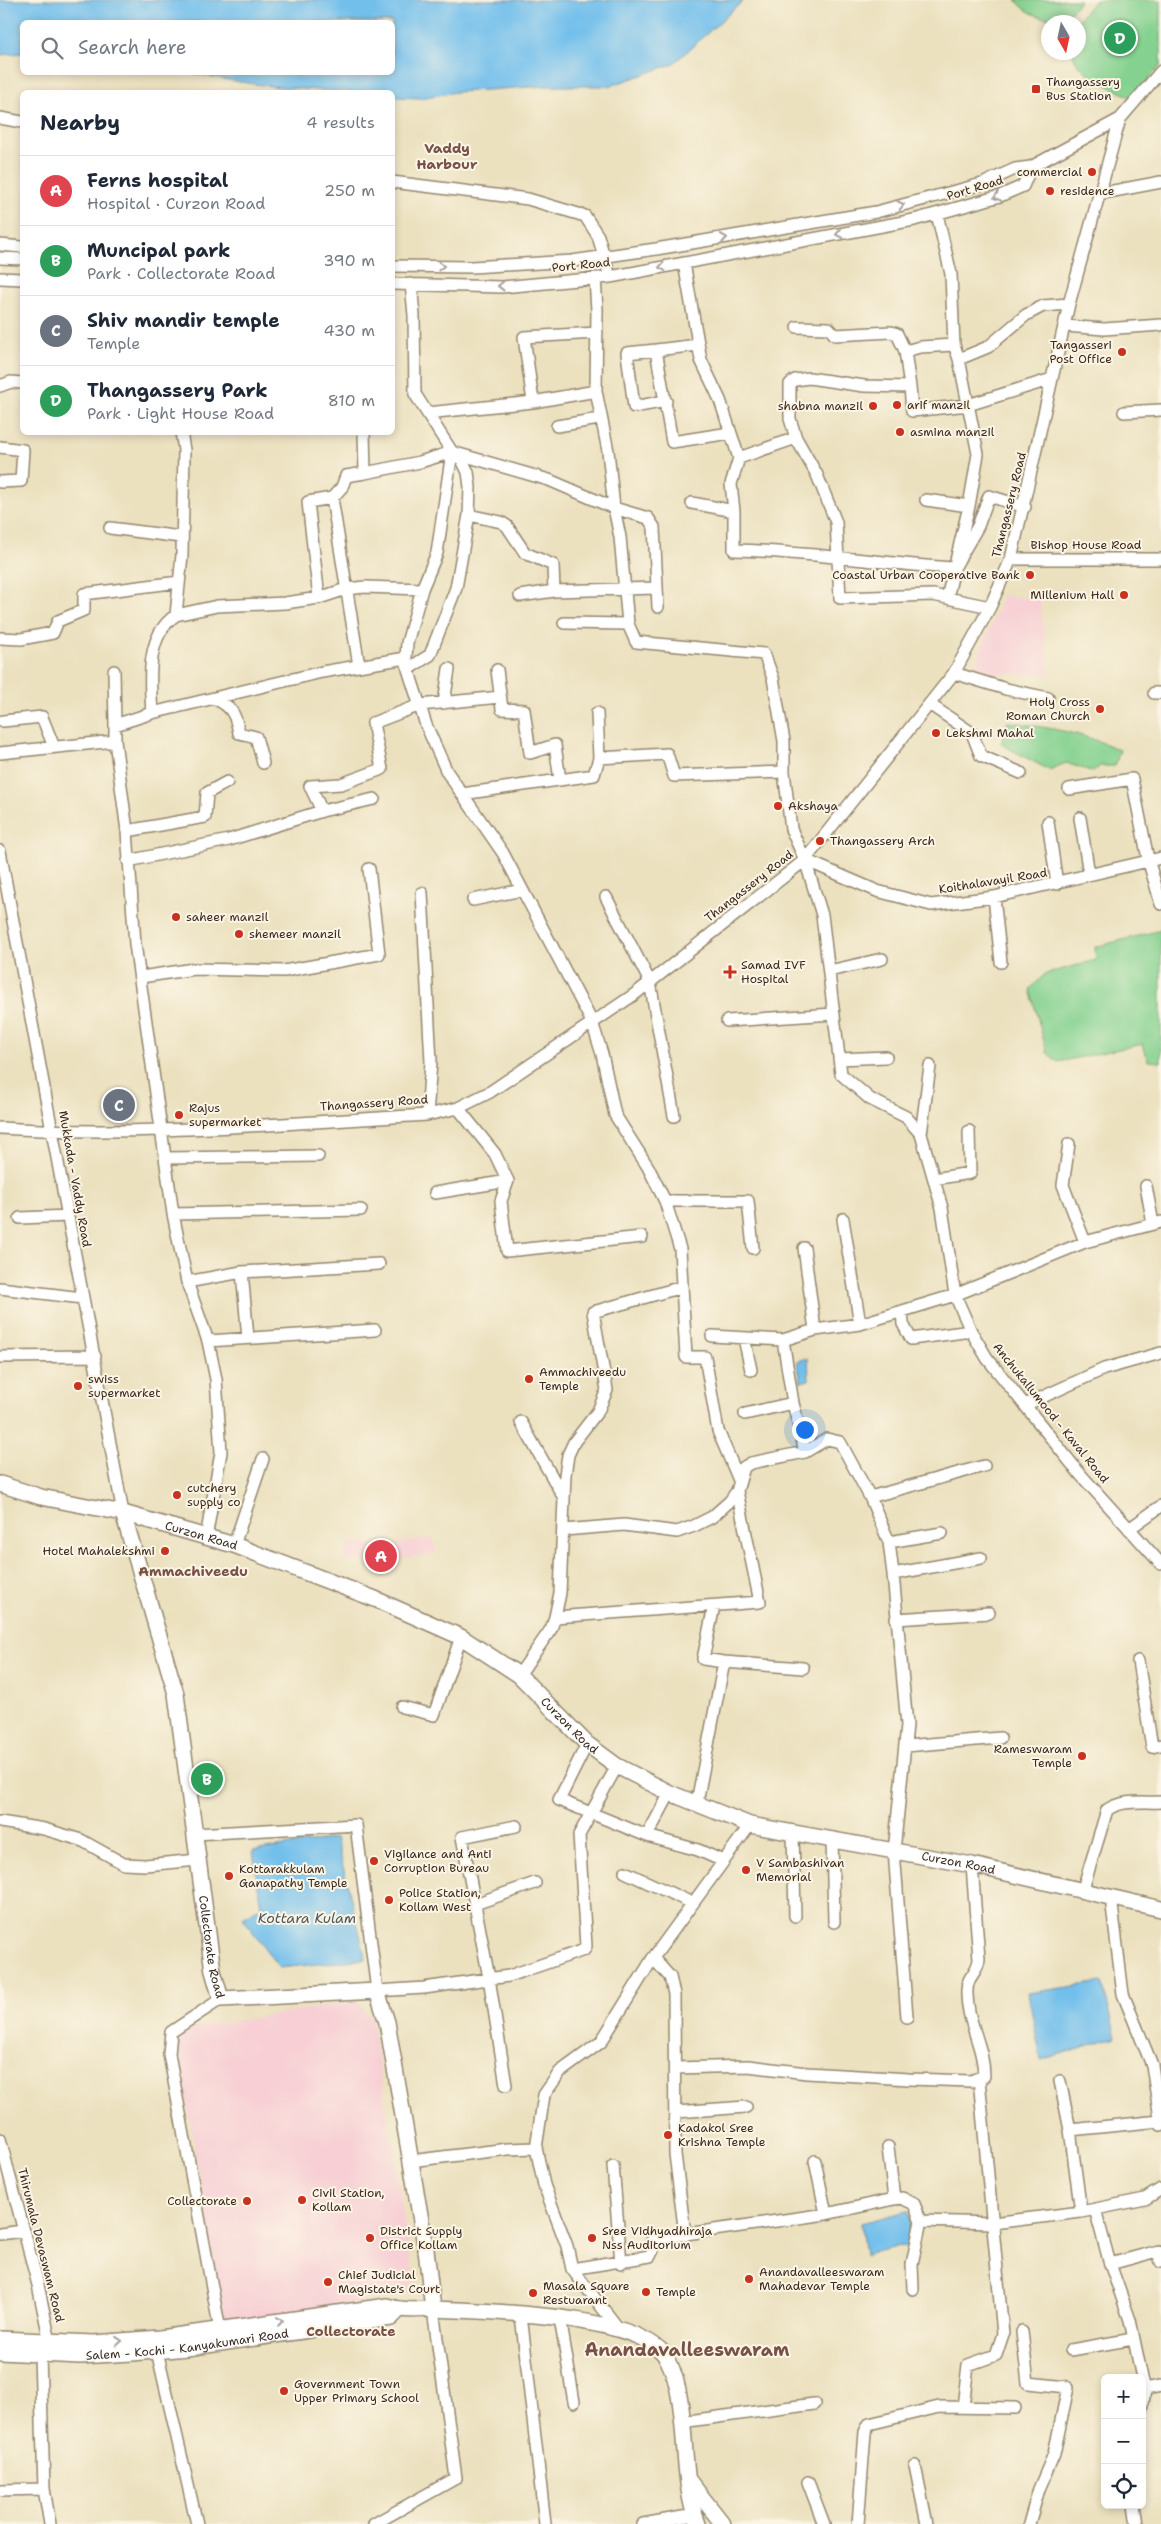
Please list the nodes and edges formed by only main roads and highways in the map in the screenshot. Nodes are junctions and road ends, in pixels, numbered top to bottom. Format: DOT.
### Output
graph roads {
  1 [pos="0,1484"];
  2 [pos="123,1513"];
  3 [pos="1161,1909"];
  4 [pos="433,2309"];
  5 [pos="221,2336"];
  6 [pos="0,2339"];
  7 [pos="0,2352"];
  8 [pos="688,2480"];
  9 [pos="696,2519"];
  10 [pos="723,2524"];
  1 -- 2 [label="main road, Curzon Road"];
  2 -- 3 [label="main road, Curzon Road"];
  2 -- 4 [label="main road, Collectorate Road"];
  4 -- 5 [label="main road, Salem - Kochi - Kanyakumari Road"];
  4 -- 8 [label="main road, Salem - Kochi - Kanyakumari Road"];
  6 -- 5 [label="main road, Salem - Kochi - Kanyakumari Road, one-way"];
  5 -- 7 [label="main road, Salem - Kochi - Kanyakumari Road"];
  8 -- 9 [label="main road, Salem - Kochi - Kanyakumari Road"];
  8 -- 10 [label="main road"];
}
